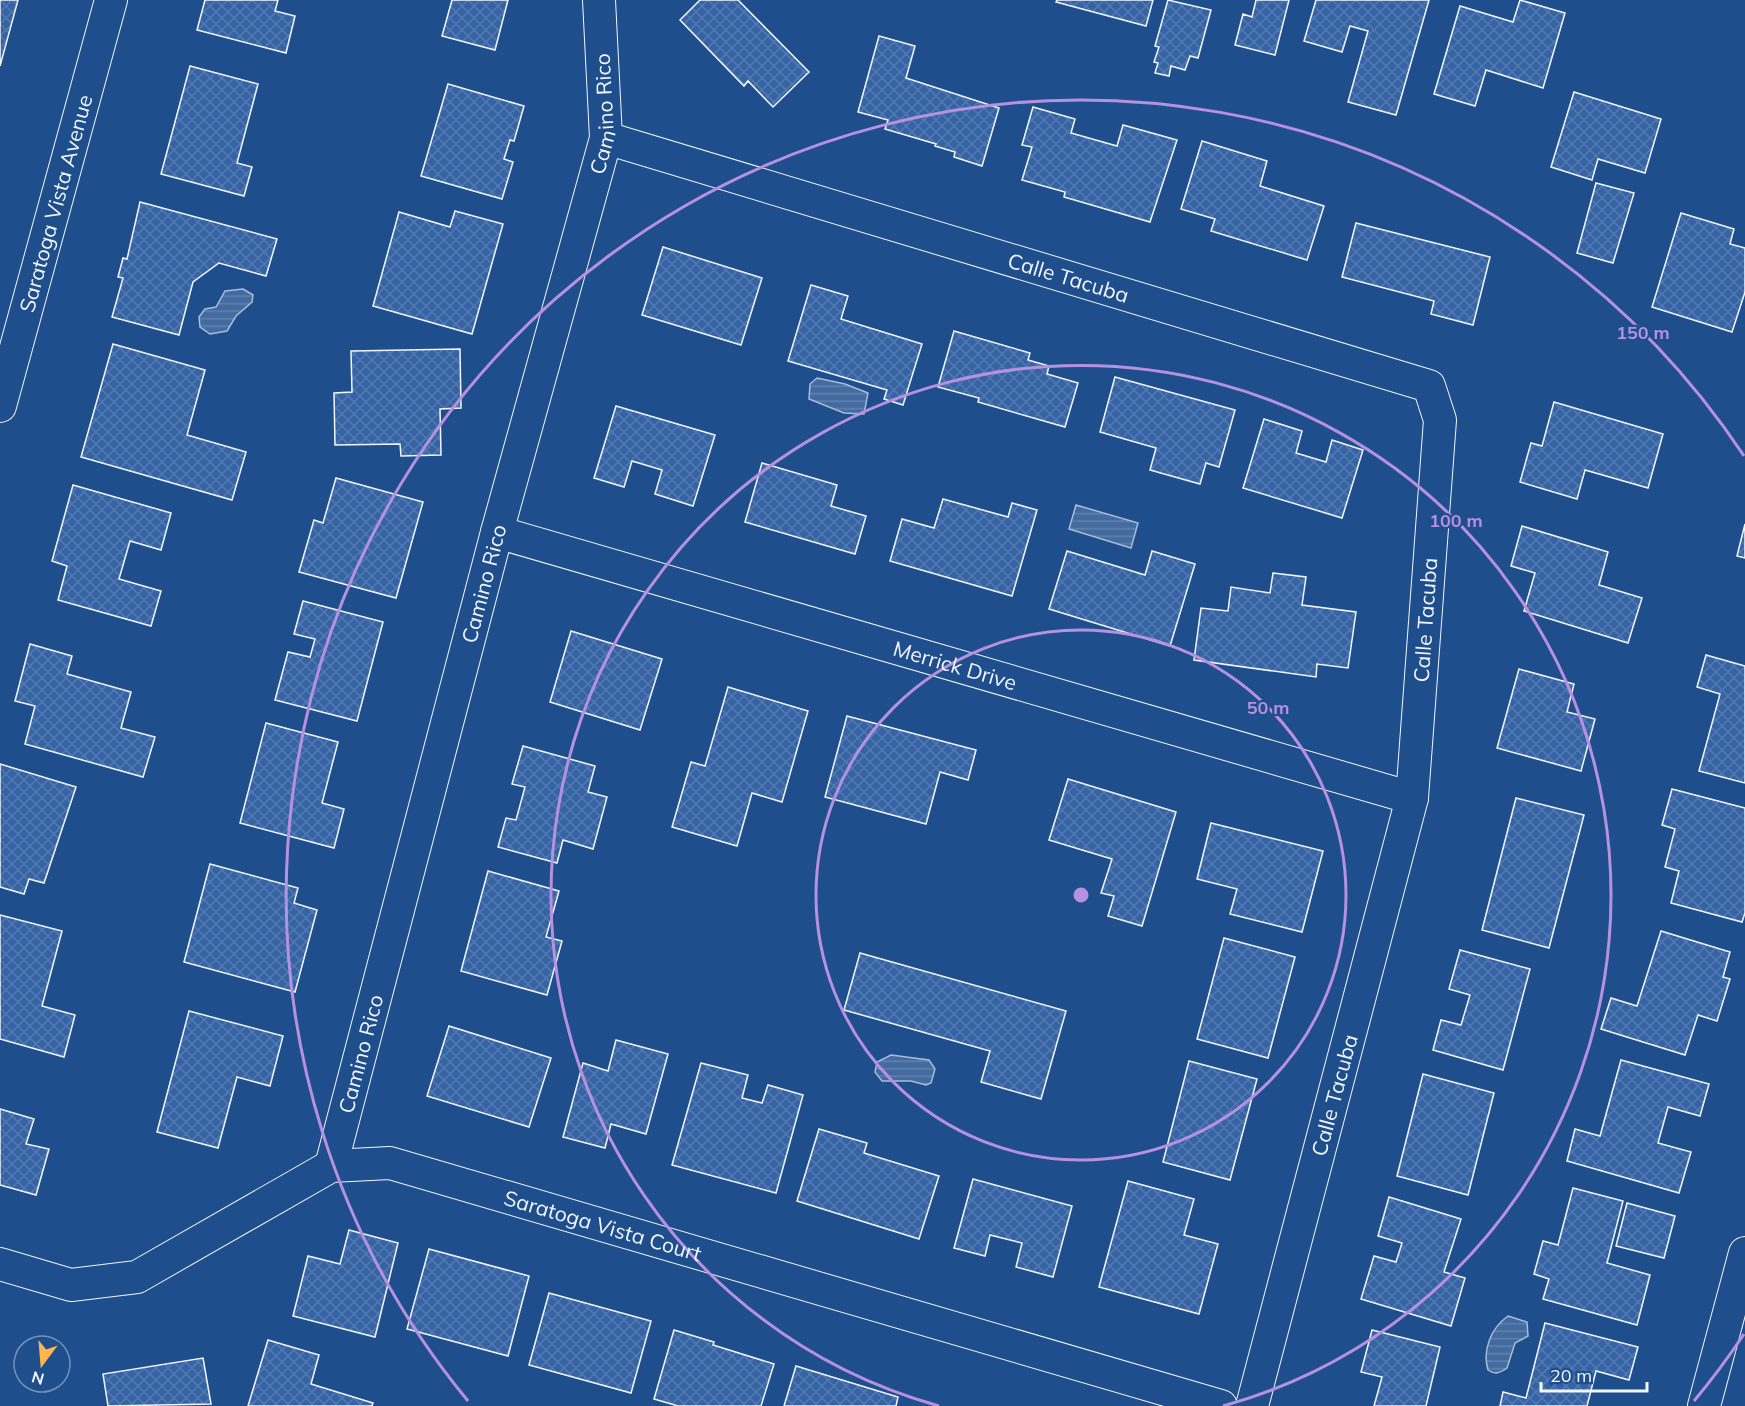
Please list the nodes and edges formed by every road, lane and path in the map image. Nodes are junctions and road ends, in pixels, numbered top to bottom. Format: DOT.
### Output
graph roads {
  1 [pos="111,0"];
  2 [pos="599,0"];
  3 [pos="606,138"];
  4 [pos="0,406"];
  5 [pos="497,532"];
  6 [pos="1412,798"];
  7 [pos="331,1166"];
  8 [pos="1745,1253"];
  9 [pos="0,1264"];
  10 [pos="1221,1406"];
  11 [pos="1252,1406"];
  12 [pos="1704,1406"];
  1 -- 4 [label="street, Saratoga Vista Avenue"];
  2 -- 3 [label="street, Camino Rico"];
  3 -- 5 [label="street, Camino Rico"];
  3 -- 6 [label="street, Calle Tacuba"];
  5 -- 6 [label="street, Merrick Drive"];
  5 -- 7 [label="street, Camino Rico"];
  6 -- 11 [label="street, Calle Tacuba"];
  7 -- 9 [label="street, Saratoga Vista Court"];
  7 -- 10 [label="street, Saratoga Vista Court"];
  8 -- 12 [label="street"];
}
